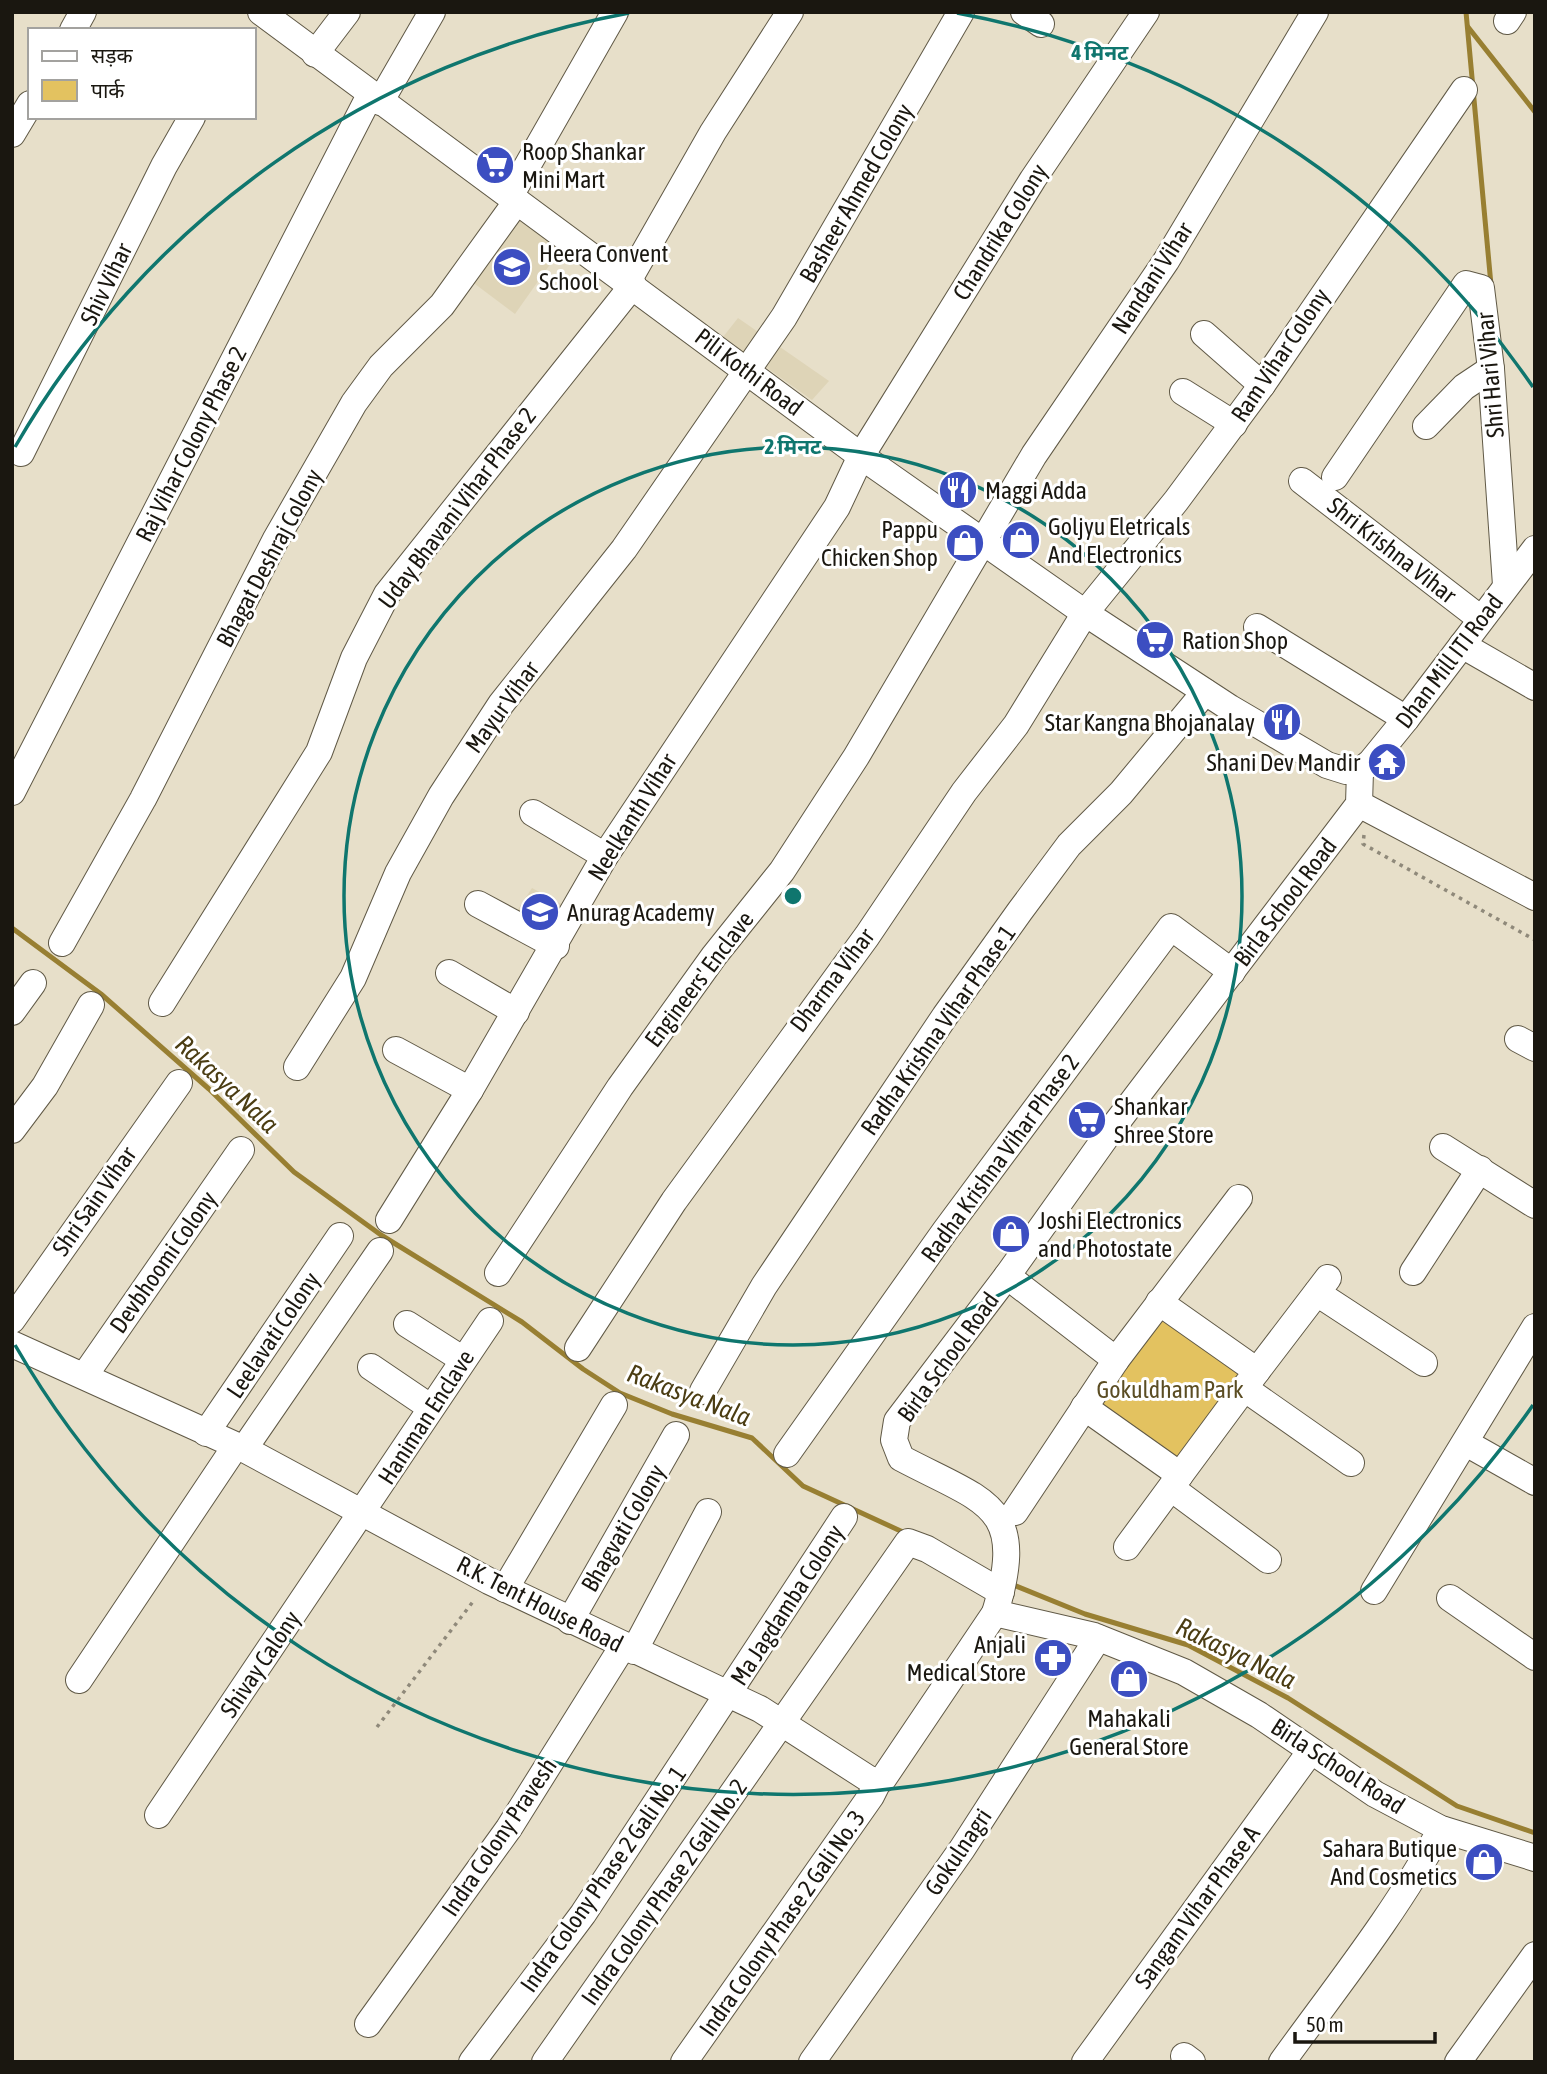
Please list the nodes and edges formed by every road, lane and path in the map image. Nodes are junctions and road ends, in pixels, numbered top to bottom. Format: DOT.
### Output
graph roads {
  1 [pos="83,12"];
  2 [pos="254,12"];
  3 [pos="261,12"];
  4 [pos="347,12"];
  5 [pos="432,12"];
  6 [pos="615,12"];
  7 [pos="790,12"];
  8 [pos="961,12"];
  9 [pos="1146,12"];
  10 [pos="1315,12"];
  11 [pos="74,28"];
  12 [pos="245,28"];
  13 [pos="315,54"];
  14 [pos="1464,90"];
  15 [pos="375,99"];
  16 [pos="28,107"];
  17 [pos="191,119"];
  18 [pos="12,134"];
  19 [pos="513,199"];
  20 [pos="630,283"];
  21 [pos="1204,334"];
  22 [pos="1491,369"];
  23 [pos="746,370"];
  24 [pos="1262,384"];
  25 [pos="1183,392"];
  26 [pos="1234,424"];
  27 [pos="1426,426"];
  28 [pos="21,453"];
  29 [pos="861,456"];
  30 [pos="1335,477"];
  31 [pos="1302,481"];
  32 [pos="984,540"];
  33 [pos="1535,549"];
  34 [pos="1506,585"];
  35 [pos="1085,613"];
  36 [pos="1481,619"];
  37 [pos="1257,628"];
  38 [pos="1462,645"];
  39 [pos="1535,687"];
  40 [pos="1205,692"];
  41 [pos="1406,719"];
  42 [pos="1360,771"];
  43 [pos="12,792"];
  44 [pos="1363,806"];
  45 [pos="533,813"];
  46 [pos="605,856"];
  47 [pos="1534,895"];
  48 [pos="478,904"];
  49 [pos="1535,940"];
  50 [pos="62,943"];
  51 [pos="556,946"];
  52 [pos="1231,972"];
  53 [pos="449,973"];
  54 [pos="33,983"];
  55 [pos="162,1003"];
  56 [pos="91,1004"];
  57 [pos="12,1012"];
  58 [pos="516,1012"];
  59 [pos="396,1050"];
  60 [pos="297,1067"];
  61 [pos="179,1083"];
  62 [pos="470,1090"];
  63 [pos="12,1130"];
  64 [pos="1443,1147"];
  65 [pos="241,1150"];
  66 [pos="1480,1169"];
  67 [pos="1239,1198"];
  68 [pos="1535,1205"];
  69 [pos="389,1220"];
  70 [pos="340,1236"];
  71 [pos="380,1251"];
  72 [pos="1413,1272"];
  73 [pos="498,1273"];
  74 [pos="1007,1276"];
  75 [pos="1159,1302"];
  76 [pos="12,1320"];
  77 [pos="490,1321"];
  78 [pos="408,1324"];
  79 [pos="1532,1338"];
  80 [pos="12,1344"];
  81 [pos="578,1348"];
  82 [pos="463,1359"];
  83 [pos="1116,1360"];
  84 [pos="1424,1363"];
  85 [pos="371,1367"];
  86 [pos="85,1375"];
  87 [pos="1251,1379"];
  88 [pos="703,1391"];
  89 [pos="614,1405"];
  90 [pos="430,1407"];
  91 [pos="1084,1407"];
  92 [pos="206,1433"];
  93 [pos="676,1435"];
  94 [pos="1466,1443"];
  95 [pos="239,1448"];
  96 [pos="788,1454"];
  97 [pos="1351,1463"];
  98 [pos="1175,1482"];
  99 [pos="1535,1482"];
  100 [pos="708,1512"];
  101 [pos="1015,1512"];
  102 [pos="363,1514"];
  103 [pos="844,1517"];
  104 [pos="1127,1547"];
  105 [pos="1268,1560"];
  106 [pos="497,1585"];
  107 [pos="1001,1590"];
  108 [pos="1374,1591"];
  109 [pos="1450,1598"];
  110 [pos="570,1621"];
  111 [pos="1098,1637"];
  112 [pos="628,1648"];
  113 [pos="1535,1657"];
  114 [pos="79,1680"];
  115 [pos="729,1694"];
  116 [pos="783,1721"];
  117 [pos="377,1727"];
  118 [pos="1310,1752"];
  119 [pos="878,1782"];
  120 [pos="158,1815"];
  121 [pos="1441,1829"];
  122 [pos="1535,1858"];
  123 [pos="1535,1955"];
  124 [pos="368,2024"];
  125 [pos="472,2062"];
  126 [pos="545,2062"];
  127 [pos="684,2062"];
  128 [pos="812,2062"];
  129 [pos="1085,2062"];
  130 [pos="1282,2062"];
  131 [pos="1458,2062"];
  1 -- 11 [label="street"];
  2 -- 12 [label="street"];
  3 -- 13 [label="street, Pili Kothi Road"];
  4 -- 13 [label="street"];
  5 -- 15 [label="street, Raj Vihar Colony Phase 2"];
  6 -- 19 [label="street, Bhagat Deshraj Colony"];
  7 -- 20 [label="street, Uday Bhavani Vihar Phase 2"];
  8 -- 23 [label="street, Basheer Ahmed Colony"];
  9 -- 29 [label="street, Chandrika Colony"];
  10 -- 32 [label="street, Nandani Vihar"];
  13 -- 15 [label="street, Pili Kothi Road"];
  14 -- 24 [label="street, Ram Vihar Colony"];
  15 -- 19 [label="street, Pili Kothi Road"];
  15 -- 43 [label="street, Raj Vihar Colony Phase 2"];
  16 -- 18 [label="street"];
  17 -- 28 [label="street, Shiv Vihar"];
  19 -- 20 [label="street, Pili Kothi Road"];
  19 -- 50 [label="street, Bhagat Deshraj Colony"];
  20 -- 23 [label="street, Pili Kothi Road"];
  20 -- 55 [label="street, Uday Bhavani Vihar Phase 2"];
  21 -- 24 [label="street"];
  22 -- 27 [label="street"];
  22 -- 30 [label="street, Shri Hari Vihar"];
  22 -- 34 [label="street, Shri Hari Vihar"];
  23 -- 29 [label="street, Pili Kothi Road"];
  23 -- 60 [label="street, Mayur Vihar"];
  24 -- 26 [label="street, Ram Vihar Colony"];
  25 -- 26 [label="street"];
  26 -- 35 [label="street, Ram Vihar Colony"];
  29 -- 32 [label="street, Pili Kothi Road"];
  29 -- 46 [label="street, Neelkanth Vihar"];
  31 -- 36 [label="street, Shri Krishna Vihar"];
  32 -- 35 [label="street, Pili Kothi Road"];
  32 -- 73 [label="street, Engineers' Enclave"];
  33 -- 34 [label="street, Dhan Mill ITI Road"];
  34 -- 36 [label="street, Dhan Mill ITI Road"];
  35 -- 40 [label="street, Pili Kothi Road"];
  35 -- 81 [label="street, Dharma Vihar"];
  36 -- 38 [label="street, Dhan Mill ITI Road"];
  37 -- 41 [label="street"];
  38 -- 39 [label="street"];
  38 -- 41 [label="street, Dhan Mill ITI Road"];
  40 -- 42 [label="street, Pili Kothi Road"];
  40 -- 88 [label="street, Radha Krishna Vihar Phase 1"];
  41 -- 42 [label="street, Dhan Mill ITI Road"];
  42 -- 44 [label="street"];
  44 -- 47 [label="street"];
  44 -- 49 [label="path"];
  44 -- 52 [label="street, Birla School Road"];
  45 -- 46 [label="street"];
  46 -- 51 [label="street, Neelkanth Vihar"];
  48 -- 51 [label="street"];
  51 -- 58 [label="street, Neelkanth Vihar"];
  52 -- 74 [label="street, Birla School Road"];
  52 -- 96 [label="street, Radha Krishna Vihar Phase 2"];
  53 -- 58 [label="street"];
  54 -- 57 [label="street"];
  56 -- 63 [label="street"];
  58 -- 62 [label="street, Neelkanth Vihar"];
  59 -- 62 [label="street"];
  61 -- 76 [label="street, Shri Sain Vihar"];
  62 -- 69 [label="street, Neelkanth Vihar"];
  64 -- 66 [label="street"];
  65 -- 86 [label="street, Devbhoomi Colony"];
  66 -- 68 [label="street"];
  66 -- 72 [label="street"];
  67 -- 75 [label="street"];
  70 -- 92 [label="street, Leelavati Colony"];
  71 -- 95 [label="street"];
  74 -- 83 [label="street"];
  74 -- 107 [label="street, Birla School Road"];
  75 -- 83 [label="street"];
  75 -- 87 [label="street"];
  77 -- 82 [label="street, Haniman Enclave"];
  78 -- 82 [label="street"];
  79 -- 94 [label="street"];
  80 -- 86 [label="street, R.K. Tent House Road"];
  82 -- 90 [label="street, Haniman Enclave"];
  83 -- 91 [label="street"];
  84 -- 87 [label="street"];
  85 -- 90 [label="street"];
  86 -- 92 [label="street, R.K. Tent House Road"];
  87 -- 97 [label="street"];
  87 -- 98 [label="street"];
  89 -- 106 [label="street"];
  90 -- 102 [label="street, Haniman Enclave"];
  91 -- 98 [label="street"];
  91 -- 101 [label="street"];
  92 -- 95 [label="street, R.K. Tent House Road"];
  93 -- 110 [label="street, Bhagvati Colony"];
  94 -- 99 [label="street"];
  94 -- 108 [label="street"];
  95 -- 102 [label="street, R.K. Tent House Road"];
  95 -- 114 [label="street"];
  98 -- 104 [label="street"];
  98 -- 105 [label="street"];
  100 -- 112 [label="street, Indra Colony Pravesh"];
  102 -- 106 [label="street, R.K. Tent House Road"];
  102 -- 120 [label="street, Shivay Calony"];
  103 -- 115 [label="street, Ma Jagdamba Colony"];
  106 -- 110 [label="street, R.K. Tent House Road"];
  106 -- 117 [label="path"];
  107 -- 111 [label="street, Birla School Road"];
  107 -- 116 [label="street, Indra Colony Phase 2 Gali No. 2"];
  107 -- 119 [label="street"];
  109 -- 113 [label="street"];
  110 -- 112 [label="street, R.K. Tent House Road"];
  111 -- 118 [label="street, Birla School Road"];
  111 -- 128 [label="street, Gokulnagri"];
  112 -- 115 [label="street, R.K. Tent House Road"];
  112 -- 124 [label="street, Indra Colony Pravesh"];
  115 -- 116 [label="street, R.K. Tent House Road"];
  115 -- 125 [label="street, Indra Colony Phase 2 Gali No. 1"];
  116 -- 119 [label="street, R.K. Tent House Road"];
  116 -- 126 [label="street, Indra Colony Phase 2 Gali No. 2"];
  118 -- 121 [label="street, Birla School Road"];
  118 -- 129 [label="street, Sangam Vihar Phase A"];
  119 -- 127 [label="street, Indra Colony Phase 2 Gali No. 3"];
  121 -- 122 [label="street, Birla School Road"];
  121 -- 130 [label="street"];
  123 -- 131 [label="street"];
}
